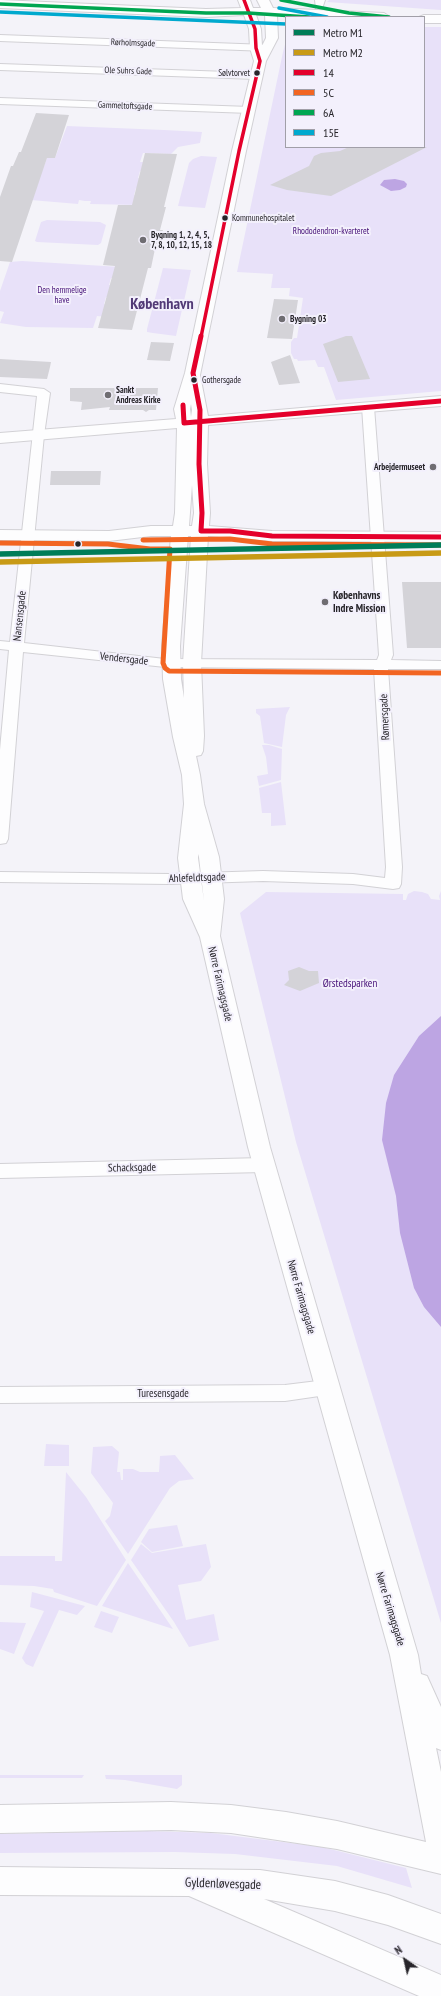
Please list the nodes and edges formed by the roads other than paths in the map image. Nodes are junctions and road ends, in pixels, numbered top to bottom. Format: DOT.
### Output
graph roads {
  1 [pos="244,0"];
  2 [pos="257,0"];
  3 [pos="281,0"];
  4 [pos="0,4"];
  5 [pos="319,4"];
  6 [pos="265,10"];
  7 [pos="248,12"];
  8 [pos="303,16"];
  9 [pos="367,16"];
  10 [pos="384,16"];
  11 [pos="425,19"];
  12 [pos="441,19"];
  13 [pos="425,22"];
  14 [pos="441,23"];
  15 [pos="0,38"];
  16 [pos="261,48"];
  17 [pos="0,66"];
  18 [pos="257,76"];
  19 [pos="0,101"];
  20 [pos="250,110"];
  21 [pos="0,388"];
  22 [pos="441,401"];
  23 [pos="368,407"];
  24 [pos="192,422"];
  25 [pos="38,435"];
  26 [pos="0,438"];
  27 [pos="0,535"];
  28 [pos="28,535"];
  29 [pos="180,536"];
  30 [pos="200,536"];
  31 [pos="376,537"];
  32 [pos="441,537"];
  33 [pos="0,645"];
  34 [pos="17,647"];
  35 [pos="171,663"];
  36 [pos="192,663"];
  37 [pos="383,664"];
  38 [pos="441,665"];
  39 [pos="191,775"];
  40 [pos="194,804"];
  41 [pos="0,839"];
  42 [pos="0,877"];
  43 [pos="191,878"];
  44 [pos="212,878"];
  45 [pos="393,884"];
  46 [pos="210,937"];
  47 [pos="264,1165"];
  48 [pos="0,1171"];
  49 [pos="326,1388"];
  50 [pos="0,1395"];
  51 [pos="404,1655"];
  52 [pos="441,1738"];
  53 [pos="0,1819"];
  54 [pos="441,1844"];
  55 [pos="441,1860"];
  56 [pos="0,1881"];
  57 [pos="189,1882"];
  58 [pos="441,1929"];
  59 [pos="441,1990"];
  1 -- 7 [label="street"];
  2 -- 6 [label="street"];
  3 -- 5 [label="street"];
  4 -- 7 [label="street"];
  5 -- 10 [label="street"];
  6 -- 7 [label="street"];
  6 -- 8 [label="street"];
  6 -- 9 [label="street"];
  6 -- 16 [label="street"];
  7 -- 16 [label="street"];
  11 -- 12 [label="street"];
  13 -- 14 [label="street"];
  15 -- 16 [label="street, Rørholmsgade"];
  16 -- 18 [label="street"];
  17 -- 18 [label="street, Ole Suhrs Gade"];
  18 -- 20 [label="street"];
  19 -- 20 [label="street, Gammeltoftsgade"];
  20 -- 24 [label="street"];
  21 -- 25 [label="street, Nansensgade"];
  22 -- 23 [label="street"];
  23 -- 24 [label="street"];
  23 -- 31 [label="street, Rømersgade"];
  24 -- 25 [label="street"];
  24 -- 29 [label="street, Nørre Farimagsgade"];
  24 -- 30 [label="street, Nørre Farimagsgade"];
  25 -- 26 [label="street"];
  25 -- 28 [label="street, Nansensgade"];
  27 -- 28 [label="street"];
  28 -- 29 [label="street"];
  28 -- 34 [label="street, Nansensgade"];
  29 -- 30 [label="street"];
  29 -- 35 [label="street, Nørre Farimagsgade"];
  30 -- 31 [label="street"];
  30 -- 36 [label="street, Nørre Farimagsgade"];
  31 -- 32 [label="street"];
  31 -- 37 [label="street, Rømersgade"];
  33 -- 34 [label="street, Vendersgade"];
  34 -- 35 [label="street, Vendersgade"];
  34 -- 41 [label="street, Nansensgade"];
  35 -- 36 [label="street, Vendersgade"];
  35 -- 39 [label="street, Nørre Farimagsgade"];
  36 -- 37 [label="street, Vendersgade"];
  36 -- 39 [label="street, Nørre Farimagsgade"];
  37 -- 38 [label="street, Vendersgade"];
  37 -- 45 [label="street, Rømersgade"];
  39 -- 40 [label="street, Nørre Farimagsgade"];
  40 -- 43 [label="street, Nørre Farimagsgade"];
  40 -- 44 [label="street, Nørre Farimagsgade"];
  42 -- 43 [label="street, Ahlefeldtsgade"];
  43 -- 44 [label="street, Ahlefeldtsgade"];
  43 -- 46 [label="street, Nørre Farimagsgade"];
  44 -- 45 [label="street, Ahlefeldtsgade"];
  44 -- 46 [label="street, Nørre Farimagsgade"];
  46 -- 47 [label="street, Nørre Farimagsgade"];
  47 -- 48 [label="street, Schacksgade"];
  47 -- 49 [label="street, Nørre Farimagsgade"];
  49 -- 50 [label="street, Turesensgade"];
  49 -- 51 [label="street, Nørre Farimagsgade"];
  51 -- 52 [label="street, Nørre Farimagsgade"];
  51 -- 54 [label="street, Nørre Farimagsgade"];
  53 -- 55 [label="street"];
  56 -- 57 [label="street, Gyldenløvesgade"];
  57 -- 58 [label="street, Gyldenløvesgade"];
  57 -- 59 [label="street"];
}
